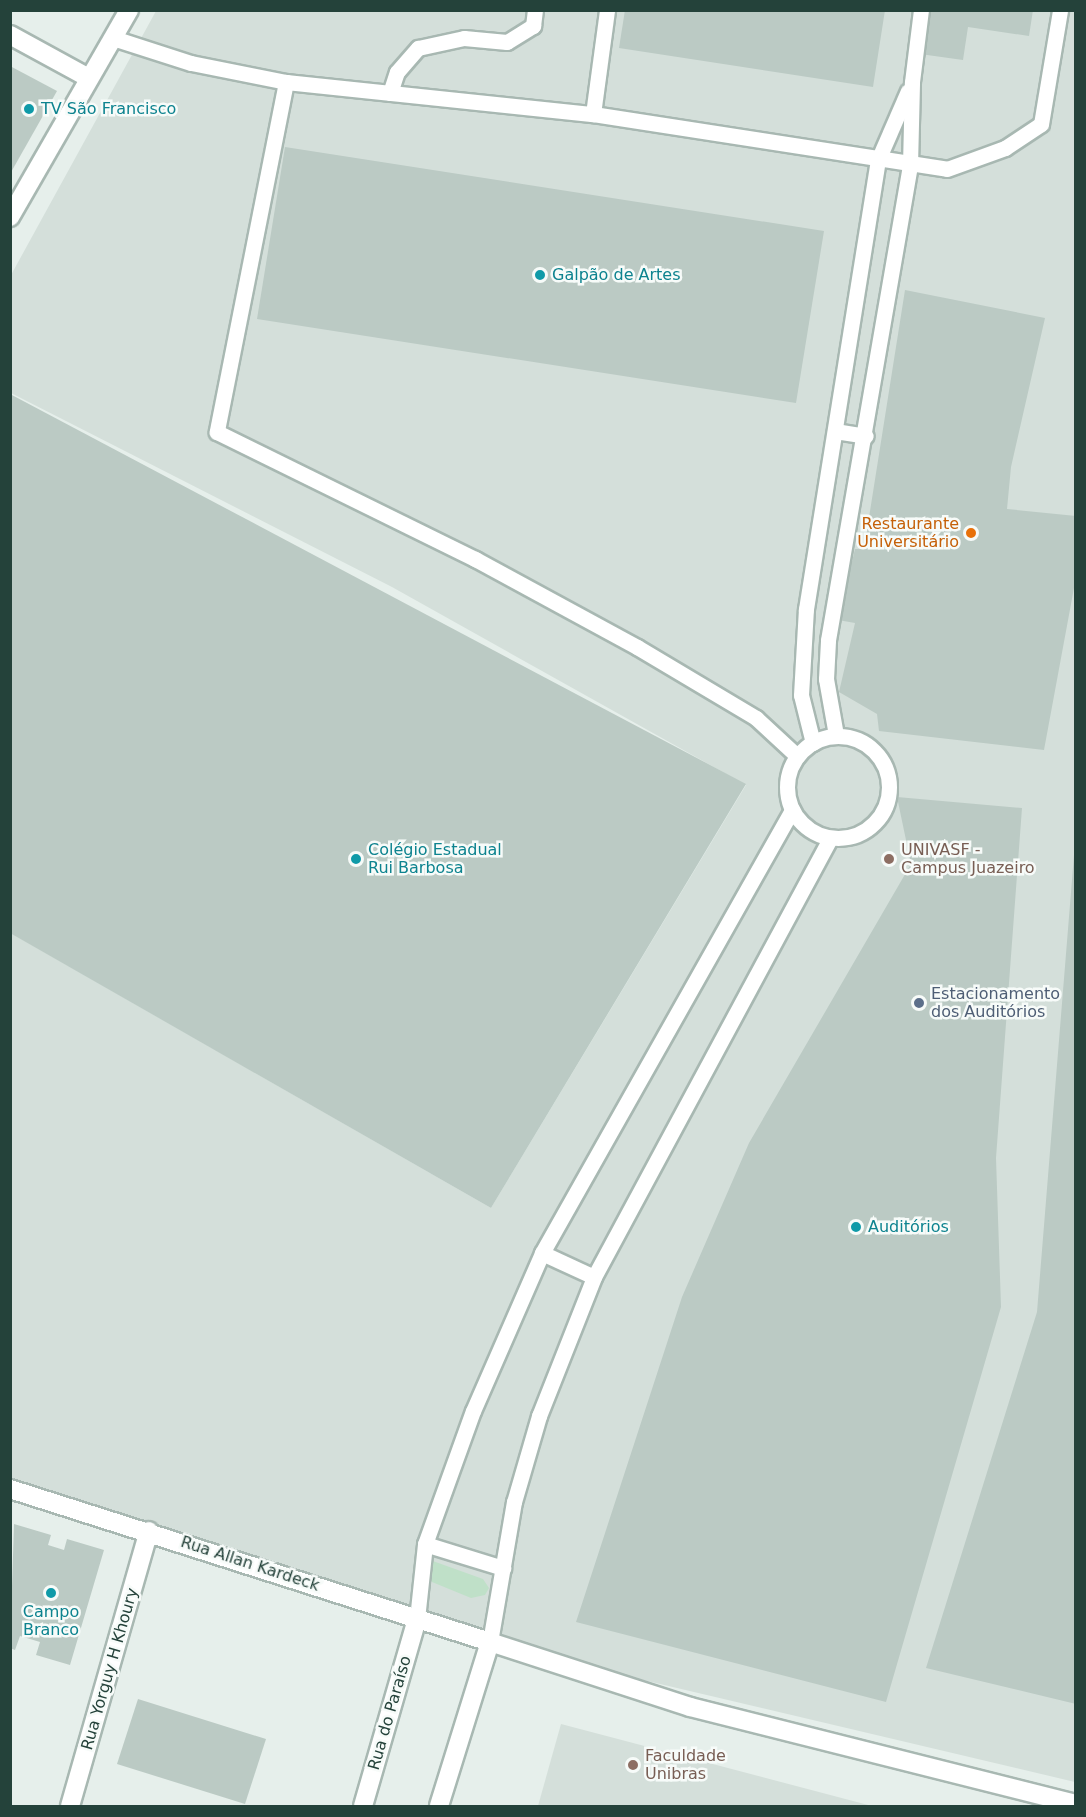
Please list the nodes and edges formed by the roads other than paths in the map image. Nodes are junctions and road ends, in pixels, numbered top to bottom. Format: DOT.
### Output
graph roads {
  1 [pos="129,10"];
  2 [pos="535,10"];
  3 [pos="607,10"];
  4 [pos="921,10"];
  5 [pos="1060,10"];
  6 [pos="10,35"];
  7 [pos="113,38"];
  8 [pos="89,78"];
  9 [pos="286,82"];
  10 [pos="912,82"];
  11 [pos="390,93"];
  12 [pos="593,114"];
  13 [pos="878,160"];
  14 [pos="910,165"];
  15 [pos="13,207"];
  16 [pos="835,431"];
  17 [pos="866,436"];
  18 [pos="836,735"];
  19 [pos="813,743"];
  20 [pos="797,756"];
  21 [pos="792,810"];
  22 [pos="831,838"];
  23 [pos="542,1253"];
  24 [pos="594,1277"];
  25 [pos="10,1489"];
  26 [pos="149,1531"];
  27 [pos="425,1544"];
  28 [pos="503,1568"];
  29 [pos="417,1619"];
  30 [pos="490,1642"];
  31 [pos="1076,1804"];
  32 [pos="70,1806"];
  33 [pos="363,1806"];
  34 [pos="439,1806"];
  1 -- 7 [label="street"];
  2 -- 11 [label="lane"];
  3 -- 12 [label="lane"];
  4 -- 10 [label="lane"];
  5 -- 14 [label="lane"];
  6 -- 8 [label="street"];
  7 -- 8 [label="street"];
  7 -- 9 [label="lane"];
  8 -- 15 [label="street"];
  9 -- 11 [label="lane"];
  9 -- 20 [label="lane"];
  10 -- 13 [label="lane"];
  10 -- 14 [label="lane"];
  11 -- 12 [label="lane"];
  12 -- 13 [label="lane"];
  13 -- 14 [label="lane"];
  13 -- 16 [label="lane"];
  14 -- 17 [label="lane"];
  16 -- 17 [label="lane"];
  16 -- 19 [label="lane"];
  17 -- 18 [label="lane"];
  18 -- 19 [label="lane"];
  18 -- 22 [label="lane"];
  19 -- 20 [label="lane"];
  20 -- 21 [label="lane"];
  21 -- 22 [label="lane"];
  21 -- 23 [label="lane"];
  22 -- 24 [label="lane"];
  23 -- 24 [label="lane"];
  23 -- 27 [label="lane"];
  24 -- 28 [label="lane"];
  25 -- 26 [label="street, Rua Allan Kardeck"];
  26 -- 29 [label="street, Rua Allan Kardeck"];
  26 -- 32 [label="street, Rua Yorguy H Khoury"];
  27 -- 28 [label="lane"];
  27 -- 29 [label="lane"];
  28 -- 30 [label="lane"];
  29 -- 30 [label="street, Rua Allan Kardeck"];
  29 -- 33 [label="street, Rua do Paraíso"];
  30 -- 31 [label="street, Rua Allan Kardeck"];
  30 -- 34 [label="street"];
}
